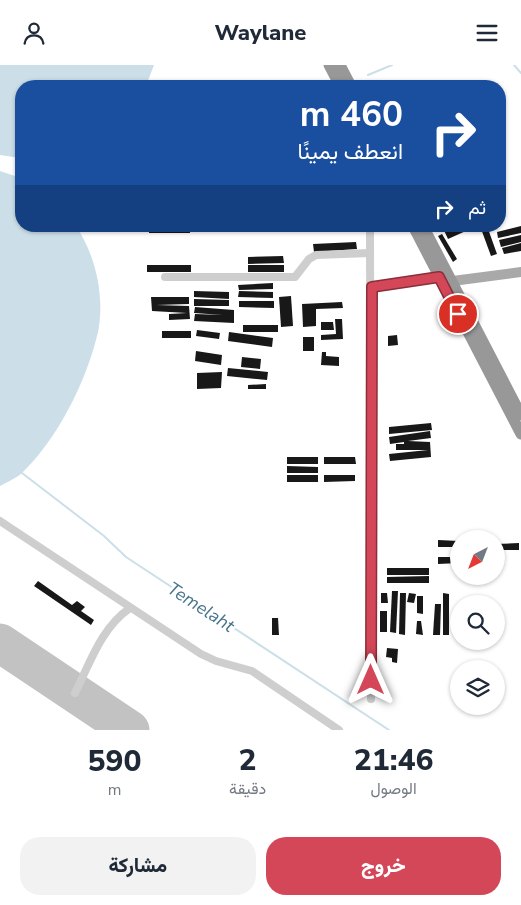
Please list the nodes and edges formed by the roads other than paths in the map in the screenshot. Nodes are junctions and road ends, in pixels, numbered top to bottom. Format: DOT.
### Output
graph roads {
  1 [pos="330,65"];
  2 [pos="340,65"];
  3 [pos="337,80"];
  4 [pos="348,80"];
  5 [pos="370,232"];
  6 [pos="416,232"];
  7 [pos="426,232"];
  8 [pos="370,253"];
  9 [pos="521,272"];
  10 [pos="166,277"];
  11 [pos="444,280"];
  12 [pos="372,287"];
  13 [pos="521,415"];
  14 [pos="521,433"];
  15 [pos="0,521"];
  16 [pos="130,608"];
  17 [pos="75,693"];
  18 [pos="371,699"];
  19 [pos="339,730"];
  1 -- 3 [label="highway"];
  2 -- 4 [label="highway"];
  5 -- 8 [label="street"];
  6 -- 11 [label="highway"];
  7 -- 11 [label="highway"];
  8 -- 10 [label="street"];
  8 -- 12 [label="street"];
  9 -- 11 [label="main road"];
  11 -- 12 [label="street"];
  11 -- 13 [label="highway"];
  11 -- 14 [label="highway"];
  12 -- 18 [label="street"];
  15 -- 16 [label="street"];
  16 -- 17 [label="street"];
  16 -- 19 [label="street"];
}
